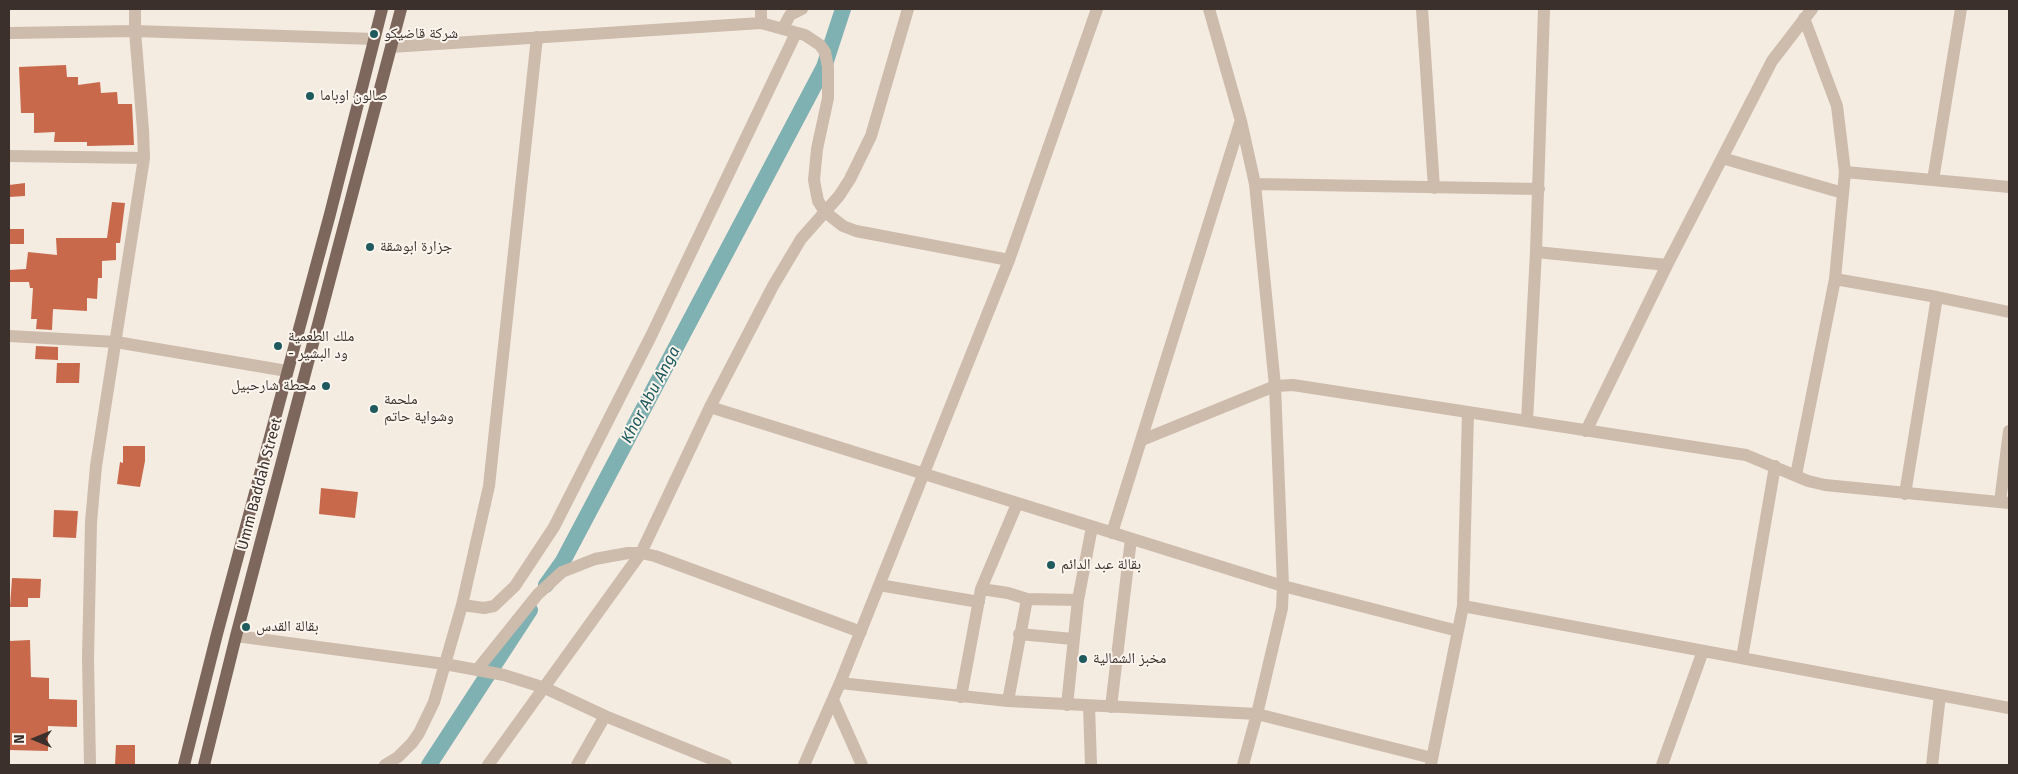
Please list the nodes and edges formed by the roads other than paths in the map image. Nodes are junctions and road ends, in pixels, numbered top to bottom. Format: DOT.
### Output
graph roads {
  1 [pos="135,9"];
  2 [pos="382,9"];
  3 [pos="401,9"];
  4 [pos="761,9"];
  5 [pos="802,9"];
  6 [pos="908,9"];
  7 [pos="1097,9"];
  8 [pos="1209,9"];
  9 [pos="1422,9"];
  10 [pos="1544,9"];
  11 [pos="1962,9"];
  12 [pos="1808,13"];
  13 [pos="761,23"];
  14 [pos="783,28"];
  15 [pos="135,31"];
  16 [pos="9,33"];
  17 [pos="796,33"];
  18 [pos="537,37"];
  19 [pos="374,39"];
  20 [pos="391,47"];
  21 [pos="1241,121"];
  22 [pos="9,156"];
  23 [pos="144,158"];
  24 [pos="1722,158"];
  25 [pos="1845,172"];
  26 [pos="1933,180"];
  27 [pos="1254,184"];
  28 [pos="2009,187"];
  29 [pos="1434,188"];
  30 [pos="1538,188"];
  31 [pos="1843,193"];
  32 [pos="825,212"];
  33 [pos="1536,252"];
  34 [pos="1009,260"];
  35 [pos="1667,265"];
  36 [pos="1835,279"];
  37 [pos="1937,297"];
  38 [pos="2009,312"];
  39 [pos="9,336"];
  40 [pos="116,342"];
  41 [pos="287,371"];
  42 [pos="1275,386"];
  43 [pos="710,407"];
  44 [pos="1468,412"];
  45 [pos="1527,421"];
  46 [pos="1586,431"];
  47 [pos="2009,431"];
  48 [pos="1142,440"];
  49 [pos="1775,466"];
  50 [pos="924,475"];
  51 [pos="1796,475"];
  52 [pos="1905,494"];
  53 [pos="2005,503"];
  54 [pos="1017,504"];
  55 [pos="1092,527"];
  56 [pos="1112,533"];
  57 [pos="1131,539"];
  58 [pos="641,553"];
  59 [pos="879,585"];
  60 [pos="1283,586"];
  61 [pos="980,595"];
  62 [pos="1027,599"];
  63 [pos="1078,600"];
  64 [pos="462,605"];
  65 [pos="1463,606"];
  66 [pos="1458,631"];
  67 [pos="860,632"];
  68 [pos="1019,634"];
  69 [pos="236,636"];
  70 [pos="1073,639"];
  71 [pos="1703,651"];
  72 [pos="1742,658"];
  73 [pos="445,664"];
  74 [pos="477,670"];
  75 [pos="840,683"];
  76 [pos="545,688"];
  77 [pos="1940,696"];
  78 [pos="961,697"];
  79 [pos="833,700"];
  80 [pos="1008,701"];
  81 [pos="1067,705"];
  82 [pos="1089,706"];
  83 [pos="1111,707"];
  84 [pos="2009,708"];
  85 [pos="1257,714"];
  86 [pos="605,716"];
  87 [pos="1432,762"];
  88 [pos="90,765"];
  89 [pos="184,765"];
  90 [pos="204,765"];
  91 [pos="385,765"];
  92 [pos="488,765"];
  93 [pos="577,765"];
  94 [pos="726,765"];
  95 [pos="804,765"];
  96 [pos="862,765"];
  97 [pos="1091,765"];
  98 [pos="1243,765"];
  99 [pos="1662,765"];
  100 [pos="1932,765"];
  1 -- 15 [label="street"];
  2 -- 19 [label="main road, Umm Baddah Street"];
  3 -- 20 [label="main road, Umm Baddah Street"];
  4 -- 13 [label="street"];
  5 -- 14 [label="street"];
  6 -- 32 [label="street"];
  7 -- 34 [label="street"];
  8 -- 21 [label="street"];
  9 -- 29 [label="street"];
  10 -- 30 [label="street"];
  11 -- 26 [label="street"];
  12 -- 24 [label="street"];
  12 -- 25 [label="street"];
  13 -- 14 [label="street"];
  13 -- 18 [label="street"];
  14 -- 17 [label="street"];
  15 -- 16 [label="street"];
  15 -- 19 [label="street"];
  15 -- 23 [label="street"];
  17 -- 32 [label="street"];
  17 -- 64 [label="street"];
  18 -- 20 [label="street"];
  18 -- 64 [label="street"];
  19 -- 41 [label="main road, Umm Baddah Street"];
  20 -- 69 [label="main road, Umm Baddah Street"];
  21 -- 27 [label="street"];
  21 -- 48 [label="street"];
  22 -- 23 [label="street"];
  23 -- 40 [label="street"];
  24 -- 31 [label="street"];
  24 -- 35 [label="street"];
  25 -- 26 [label="street"];
  25 -- 31 [label="street"];
  26 -- 28 [label="street"];
  27 -- 29 [label="street"];
  27 -- 42 [label="street"];
  29 -- 30 [label="street"];
  30 -- 33 [label="street"];
  31 -- 36 [label="street"];
  32 -- 34 [label="street"];
  32 -- 43 [label="street"];
  33 -- 35 [label="street"];
  33 -- 45 [label="street"];
  34 -- 50 [label="street"];
  35 -- 46 [label="street"];
  36 -- 37 [label="street"];
  36 -- 51 [label="street"];
  37 -- 38 [label="street"];
  37 -- 52 [label="street"];
  39 -- 40 [label="street"];
  40 -- 41 [label="street"];
  40 -- 88 [label="street"];
  41 -- 89 [label="main road, Umm Baddah Street"];
  42 -- 44 [label="street"];
  42 -- 48 [label="street"];
  42 -- 60 [label="street"];
  43 -- 50 [label="street"];
  43 -- 58 [label="street"];
  44 -- 45 [label="street"];
  44 -- 65 [label="street"];
  45 -- 46 [label="street"];
  46 -- 49 [label="street"];
  47 -- 53 [label="street"];
  48 -- 56 [label="street"];
  49 -- 51 [label="street"];
  49 -- 72 [label="street"];
  50 -- 54 [label="street"];
  50 -- 59 [label="street"];
  51 -- 52 [label="street"];
  52 -- 53 [label="street"];
  54 -- 55 [label="street"];
  54 -- 61 [label="street"];
  55 -- 56 [label="street"];
  55 -- 63 [label="street"];
  56 -- 57 [label="street"];
  57 -- 60 [label="street"];
  57 -- 83 [label="street"];
  58 -- 67 [label="street"];
  58 -- 74 [label="street"];
  58 -- 76 [label="street"];
  59 -- 61 [label="street"];
  59 -- 67 [label="street"];
  60 -- 66 [label="street"];
  60 -- 85 [label="street"];
  61 -- 62 [label="street"];
  61 -- 78 [label="street"];
  62 -- 63 [label="street"];
  62 -- 68 [label="street"];
  63 -- 70 [label="street"];
  64 -- 73 [label="street"];
  65 -- 66 [label="street"];
  65 -- 71 [label="street"];
  66 -- 87 [label="street"];
  67 -- 75 [label="street"];
  68 -- 70 [label="street"];
  68 -- 80 [label="street"];
  69 -- 73 [label="street"];
  69 -- 90 [label="main road, Umm Baddah Street"];
  70 -- 81 [label="street"];
  71 -- 72 [label="street"];
  71 -- 99 [label="street"];
  72 -- 77 [label="street"];
  73 -- 74 [label="street"];
  73 -- 91 [label="street"];
  74 -- 76 [label="street"];
  75 -- 78 [label="street"];
  75 -- 79 [label="street"];
  76 -- 86 [label="street"];
  76 -- 92 [label="street"];
  77 -- 84 [label="street"];
  77 -- 100 [label="street"];
  78 -- 80 [label="street"];
  79 -- 95 [label="street"];
  79 -- 96 [label="street"];
  80 -- 81 [label="street"];
  81 -- 82 [label="street"];
  82 -- 83 [label="street"];
  82 -- 97 [label="street"];
  83 -- 85 [label="street"];
  85 -- 87 [label="street"];
  85 -- 98 [label="street"];
  86 -- 93 [label="street"];
  86 -- 94 [label="street"];
}
